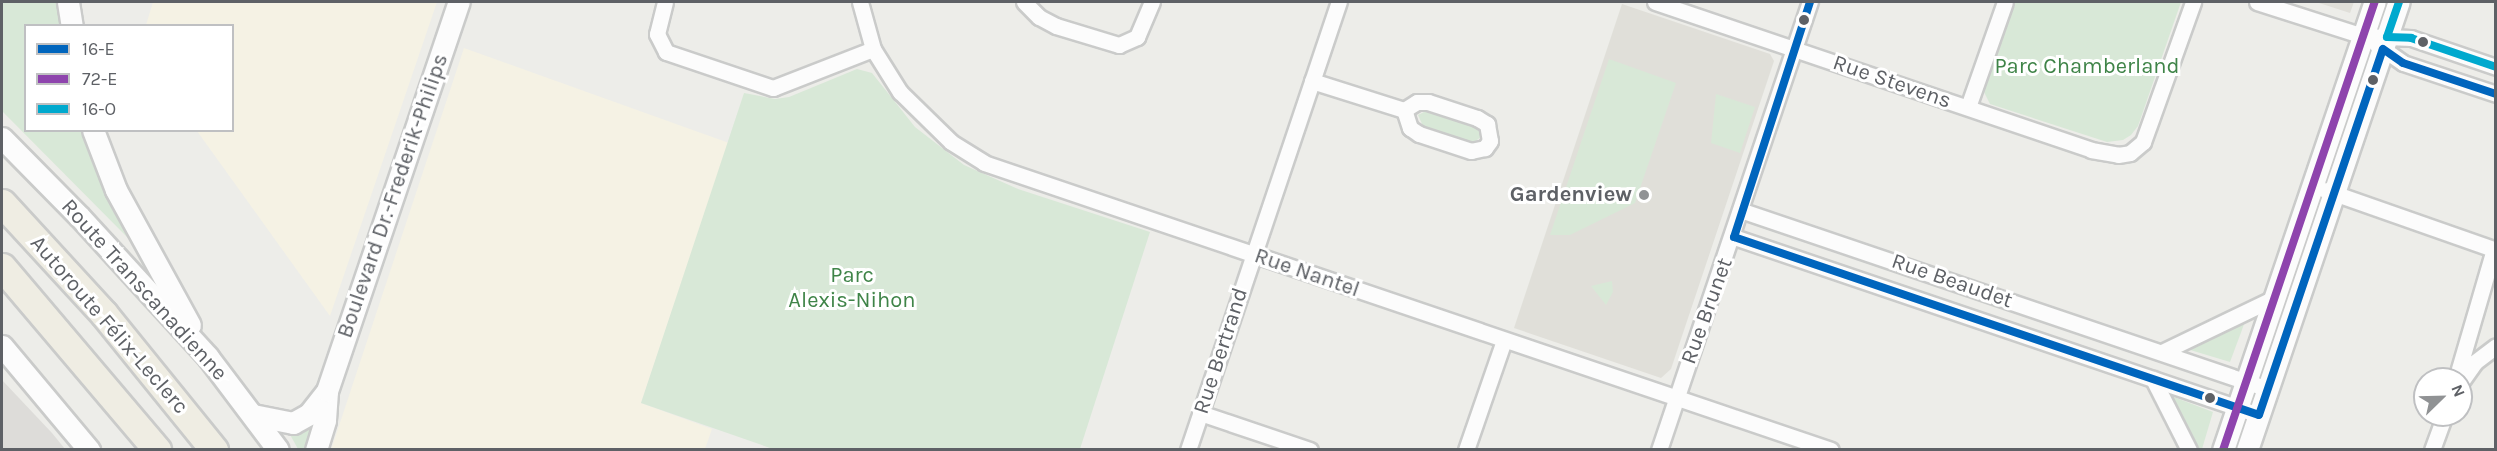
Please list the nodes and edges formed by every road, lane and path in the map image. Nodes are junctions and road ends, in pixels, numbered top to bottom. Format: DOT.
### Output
graph roads {
  1 [pos="68,2"];
  2 [pos="459,2"];
  3 [pos="665,2"];
  4 [pos="860,2"];
  5 [pos="1024,2"];
  6 [pos="1152,2"];
  7 [pos="1339,2"];
  8 [pos="1655,2"];
  9 [pos="1810,2"];
  10 [pos="2005,2"];
  11 [pos="2193,2"];
  12 [pos="2257,2"];
  13 [pos="2375,2"];
  14 [pos="2399,2"];
  15 [pos="72,24"];
  16 [pos="2363,36"];
  17 [pos="2385,43"];
  18 [pos="873,49"];
  19 [pos="1794,49"];
  20 [pos="2496,67"];
  21 [pos="1312,81"];
  22 [pos="2496,94"];
  23 [pos="1968,107"];
  24 [pos="1404,110"];
  25 [pos="94,132"];
  26 [pos="2,138"];
  27 [pos="2313,186"];
  28 [pos="2334,193"];
  29 [pos="2,203"];
  30 [pos="1743,211"];
  31 [pos="1734,237"];
  32 [pos="2495,249"];
  33 [pos="1253,255"];
  34 [pos="2,267"];
  35 [pos="2274,298"];
  36 [pos="1504,340"];
  37 [pos="2,346"];
  38 [pos="2496,346"];
  39 [pos="2162,352"];
  40 [pos="208,357"];
  41 [pos="2,361"];
  42 [pos="2460,367"];
  43 [pos="2472,367"];
  44 [pos="2153,379"];
  45 [pos="2247,381"];
  46 [pos="2268,388"];
  47 [pos="327,391"];
  48 [pos="1676,400"];
  49 [pos="2237,407"];
  50 [pos="1200,413"];
  51 [pos="61,415"];
  52 [pos="2259,415"];
  53 [pos="253,416"];
  54 [pos="2441,427"];
  55 [pos="89,450"];
  56 [pos="158,450"];
  57 [pos="214,450"];
  58 [pos="278,450"];
  59 [pos="316,450"];
  60 [pos="1188,450"];
  61 [pos="1310,450"];
  62 [pos="1466,450"];
  63 [pos="1659,450"];
  64 [pos="1831,450"];
  65 [pos="2189,450"];
  66 [pos="2223,450"];
  67 [pos="2247,450"];
  68 [pos="2432,450"];
  1 -- 15 [label="street"];
  2 -- 47 [label="street, Boulevard Dr.-Frederik-Philips"];
  3 -- 18 [label="street"];
  4 -- 18 [label="street, Rue Nantel"];
  5 -- 6 [label="street"];
  7 -- 21 [label="street, Rue Bertrand"];
  8 -- 19 [label="street, Rue Stevens"];
  9 -- 19 [label="street, Rue Brunet"];
  10 -- 23 [label="street"];
  11 -- 23 [label="street, Rue Stevens"];
  12 -- 16 [label="street"];
  13 -- 16 [label="street"];
  14 -- 17 [label="street"];
  16 -- 17 [label="street"];
  16 -- 27 [label="street"];
  17 -- 20 [label="street"];
  17 -- 22 [label="street"];
  17 -- 28 [label="street"];
  18 -- 33 [label="street, Rue Nantel"];
  19 -- 23 [label="street, Rue Stevens"];
  19 -- 30 [label="street, Rue Brunet"];
  21 -- 24 [label="street"];
  21 -- 33 [label="street, Rue Bertrand"];
  24 -- 24 [label="street"];
  25 -- 40 [label="street"];
  26 -- 40 [label="street, Route Transcanadienne"];
  27 -- 28 [label="street"];
  27 -- 35 [label="street"];
  28 -- 32 [label="street"];
  28 -- 46 [label="street"];
  29 -- 57 [label="highway, Autoroute Félix-Leclerc"];
  30 -- 31 [label="street, Rue Brunet"];
  30 -- 39 [label="street, Rue Beaudet"];
  31 -- 44 [label="street, Rue Beaudet"];
  31 -- 48 [label="street, Rue Brunet"];
  32 -- 42 [label="street"];
  33 -- 36 [label="street, Rue Nantel"];
  33 -- 50 [label="street, Rue Bertrand"];
  34 -- 56 [label="highway, Autoroute Félix-Leclerc"];
  35 -- 39 [label="street"];
  35 -- 45 [label="street"];
  36 -- 48 [label="street, Rue Nantel"];
  36 -- 62 [label="street"];
  37 -- 51 [label="street"];
  38 -- 43 [label="street"];
  39 -- 45 [label="street, Rue Beaudet"];
  40 -- 53 [label="street, Route Transcanadienne"];
  41 -- 51 [label="street"];
  44 -- 49 [label="street, Rue Beaudet"];
  44 -- 65 [label="street"];
  45 -- 46 [label="street, Rue Beaudet"];
  45 -- 49 [label="street"];
  46 -- 52 [label="street"];
  47 -- 53 [label="street"];
  47 -- 59 [label="street"];
  48 -- 63 [label="street, Rue Brunet"];
  48 -- 64 [label="street, Rue Nantel"];
  49 -- 52 [label="street, Rue Beaudet"];
  49 -- 66 [label="street"];
  50 -- 60 [label="street, Rue Bertrand"];
  50 -- 61 [label="street"];
  51 -- 55 [label="street"];
  52 -- 67 [label="street"];
  53 -- 58 [label="street, Route Transcanadienne"];
  54 -- 68 [label="street"];
}
